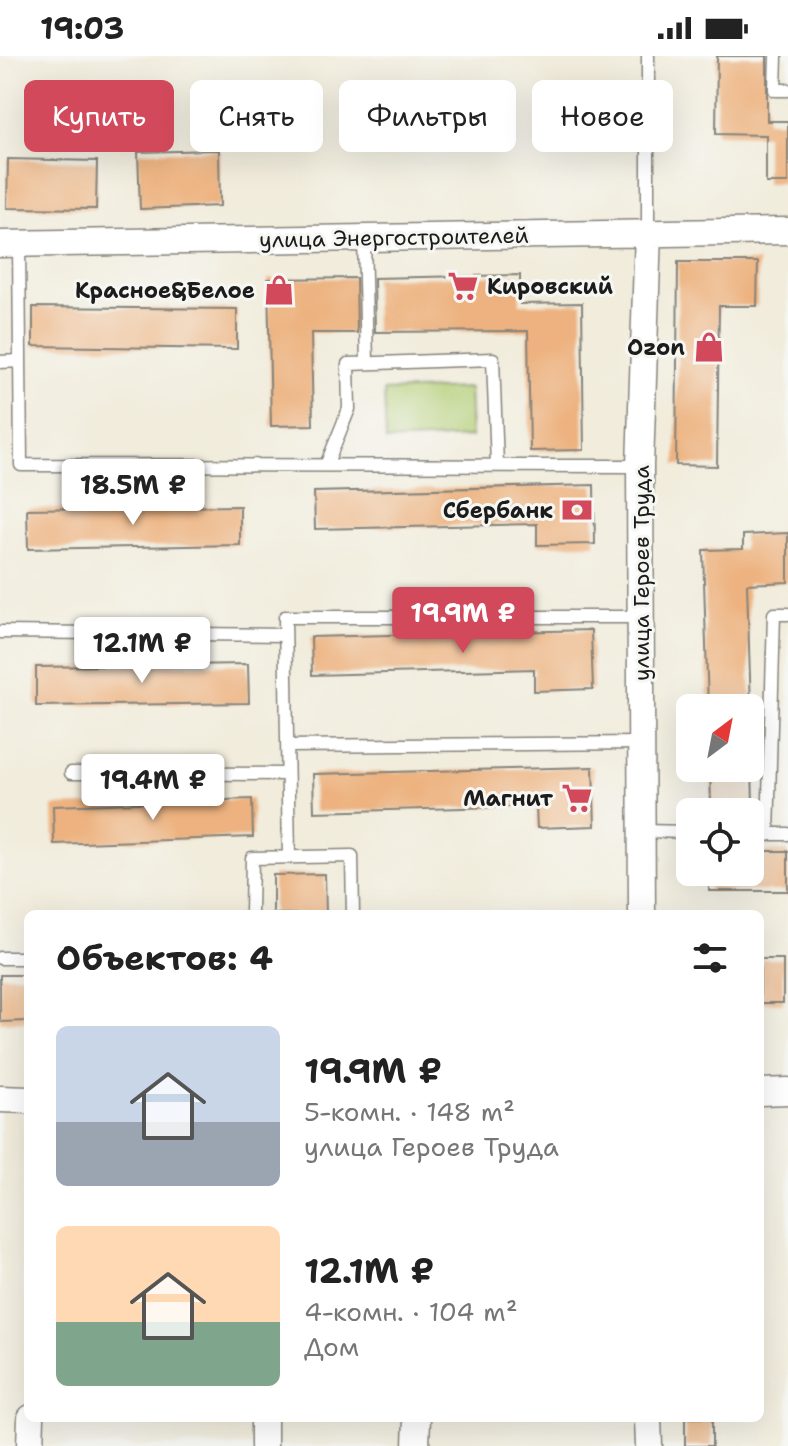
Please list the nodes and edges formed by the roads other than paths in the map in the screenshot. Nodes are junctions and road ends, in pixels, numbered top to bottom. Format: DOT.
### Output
graph roads {
  1 [pos="648,56"];
  2 [pos="776,56"];
  3 [pos="788,90"];
  4 [pos="788,231"];
  5 [pos="648,232"];
  6 [pos="364,238"];
  7 [pos="10,244"];
  8 [pos="19,361"];
  9 [pos="0,362"];
  10 [pos="367,363"];
  11 [pos="327,463"];
  12 [pos="497,465"];
  13 [pos="640,466"];
  14 [pos="788,614"];
  15 [pos="640,617"];
  16 [pos="0,632"];
  17 [pos="285,635"];
  18 [pos="641,743"];
  19 [pos="287,746"];
  20 [pos="71,773"];
  21 [pos="287,774"];
  22 [pos="641,831"];
  23 [pos="676,832"];
  24 [pos="788,834"];
  25 [pos="764,835"];
  26 [pos="768,835"];
  27 [pos="289,857"];
  28 [pos="251,910"];
  29 [pos="353,910"];
  30 [pos="642,910"];
  31 [pos="0,958"];
  32 [pos="24,958"];
  33 [pos="788,1091"];
  34 [pos="764,1092"];
  35 [pos="0,1099"];
  36 [pos="24,1100"];
  37 [pos="31,1422"];
  38 [pos="264,1422"];
  39 [pos="417,1422"];
  40 [pos="648,1422"];
  41 [pos="30,1446"];
  42 [pos="264,1446"];
  43 [pos="416,1446"];
  44 [pos="649,1446"];
  1 -- 5 [label="lane"];
  2 -- 3 [label="lane"];
  4 -- 5 [label="street, улица Энергостроителей"];
  5 -- 6 [label="street, улица Энергостроителей"];
  5 -- 13 [label="street, улица Героев Труда"];
  6 -- 7 [label="street, улица Энергостроителей"];
  6 -- 10 [label="lane"];
  7 -- 8 [label="lane"];
  8 -- 9 [label="lane"];
  8 -- 11 [label="lane"];
  10 -- 11 [label="lane"];
  10 -- 12 [label="lane"];
  11 -- 12 [label="lane"];
  12 -- 13 [label="lane"];
  13 -- 15 [label="street, улица Героев Труда"];
  14 -- 26 [label="lane"];
  15 -- 17 [label="lane"];
  15 -- 18 [label="street, улица Героев Труда"];
  16 -- 17 [label="lane"];
  17 -- 19 [label="lane"];
  18 -- 19 [label="lane"];
  18 -- 22 [label="street, улица Героев Труда"];
  19 -- 21 [label="lane"];
  20 -- 21 [label="lane"];
  21 -- 27 [label="lane"];
  22 -- 23 [label="lane"];
  22 -- 30 [label="street, улица Героев Труда"];
  24 -- 26 [label="lane"];
  25 -- 26 [label="lane"];
  27 -- 28 [label="lane"];
  27 -- 29 [label="lane"];
  31 -- 32 [label="lane"];
  33 -- 34 [label="street"];
  35 -- 36 [label="street"];
  37 -- 41 [label="street"];
  38 -- 42 [label="street"];
  39 -- 43 [label="street"];
  40 -- 44 [label="street"];
}
